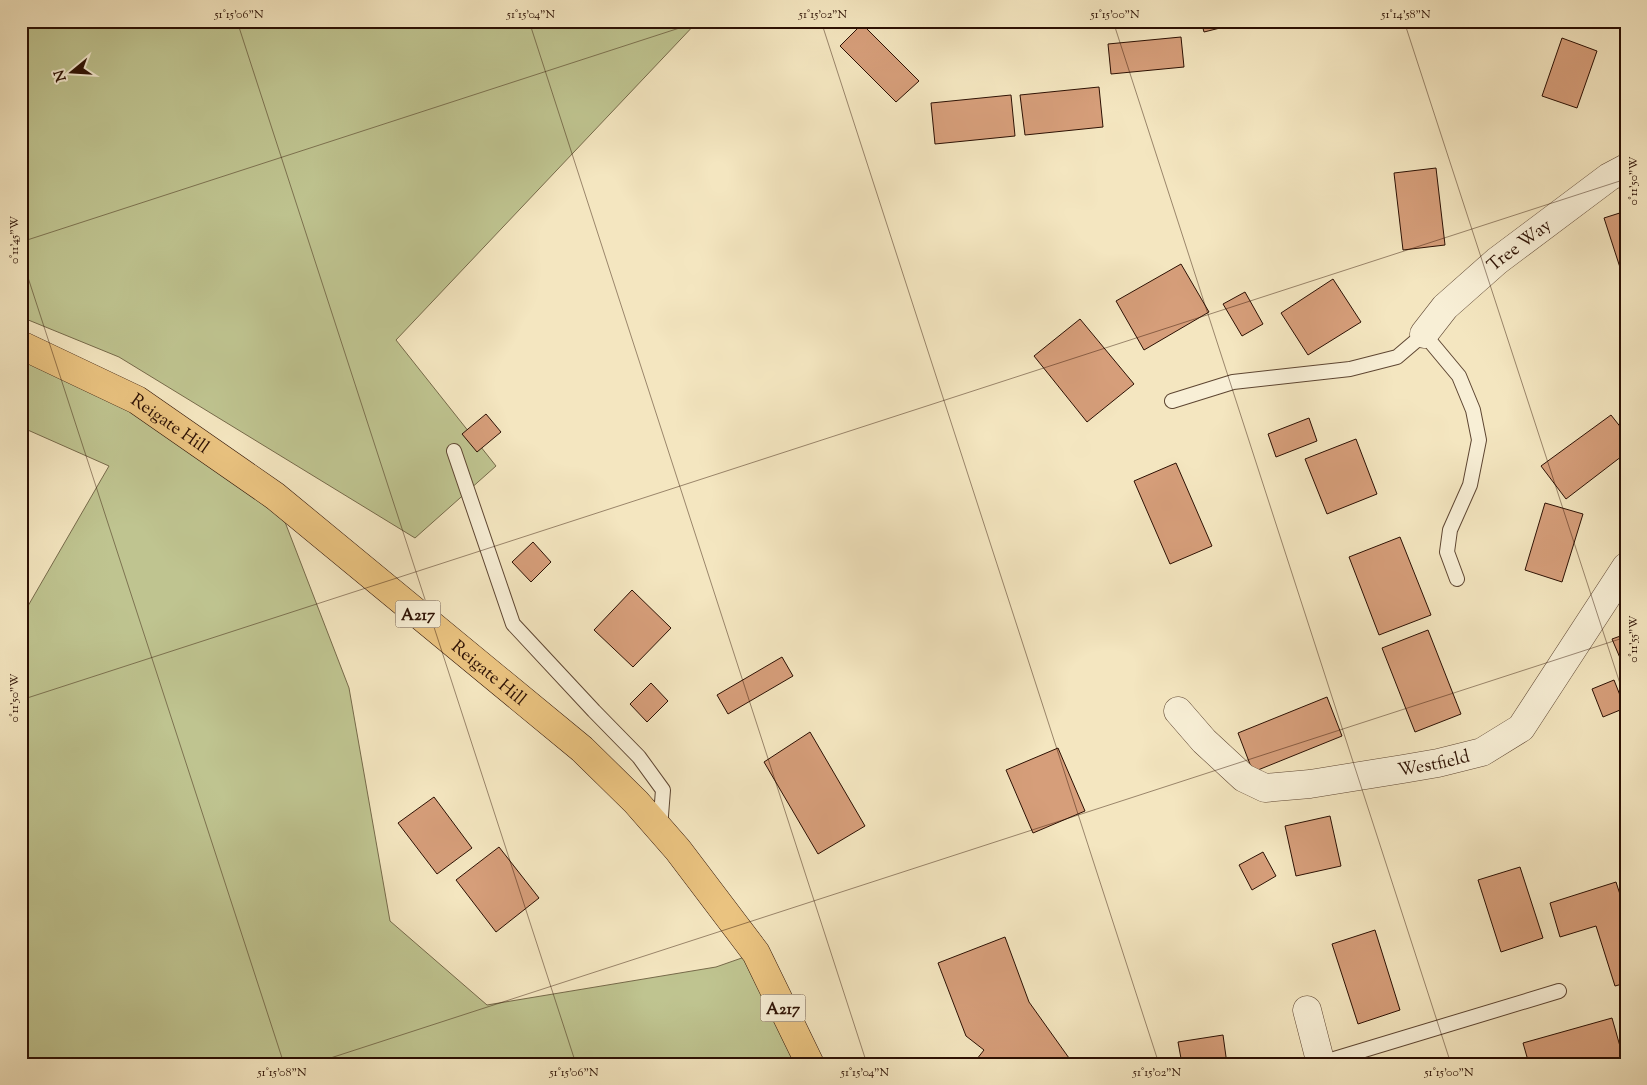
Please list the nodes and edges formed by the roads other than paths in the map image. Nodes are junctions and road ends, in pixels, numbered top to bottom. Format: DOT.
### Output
graph roads {
  1 [pos="1626,168"];
  2 [pos="1424,334"];
  3 [pos="21,345"];
  4 [pos="1172,401"];
  5 [pos="454,451"];
  6 [pos="1626,567"];
  7 [pos="1456,579"];
  8 [pos="1178,711"];
  9 [pos="660,828"];
  10 [pos="1558,991"];
  11 [pos="1307,1010"];
  12 [pos="810,1064"];
  13 [pos="1321,1064"];
  1 -- 2 [label="street, Tree Way"];
  2 -- 4 [label="lane"];
  2 -- 7 [label="lane"];
  3 -- 9 [label="main road, Reigate Hill / A217"];
  5 -- 9 [label="lane"];
  6 -- 8 [label="street, Westfield"];
  9 -- 12 [label="main road, Reigate Hill / A217"];
  10 -- 13 [label="lane"];
  11 -- 13 [label="street"];
}
